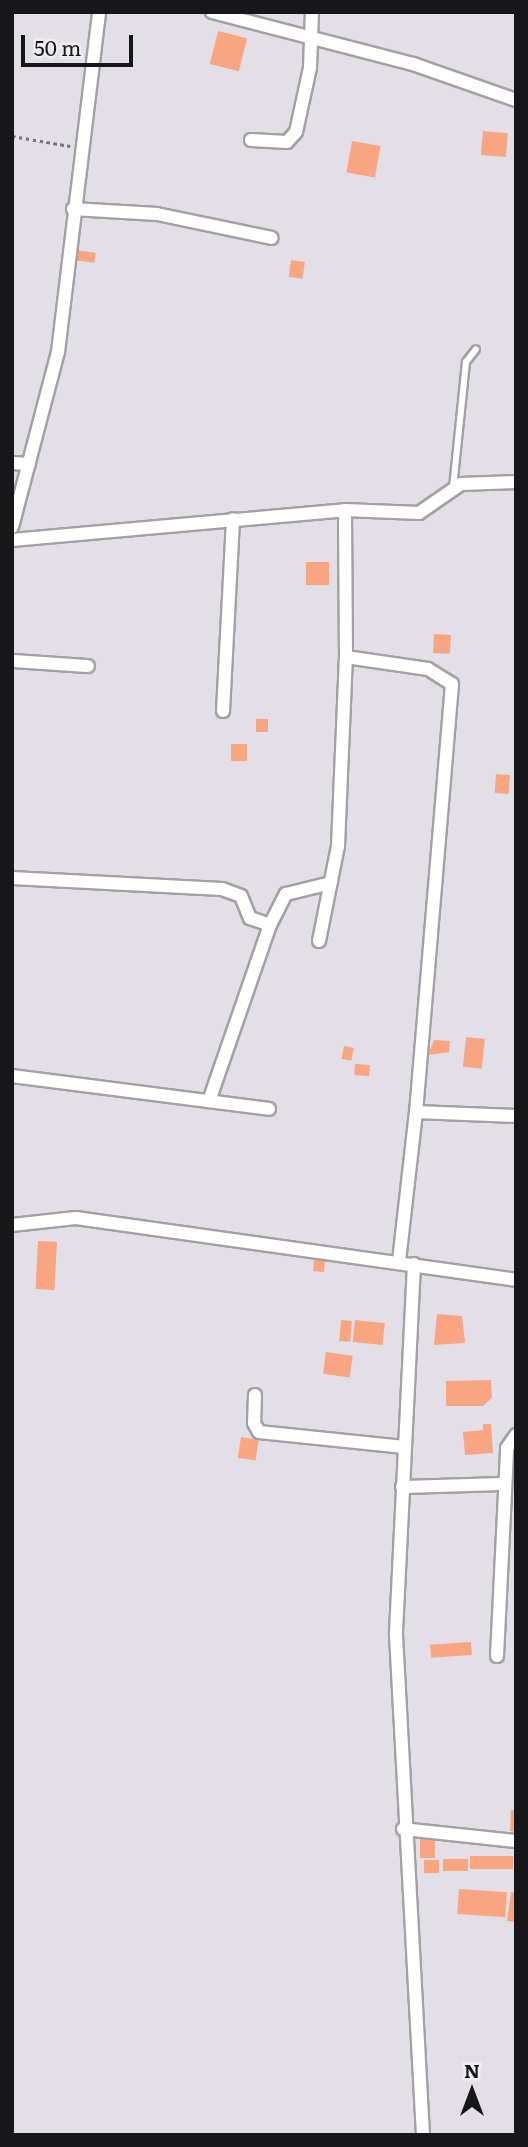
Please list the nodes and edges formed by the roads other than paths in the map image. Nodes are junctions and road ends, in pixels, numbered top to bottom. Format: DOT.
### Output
graph roads {
  1 [pos="99,12"];
  2 [pos="212,12"];
  3 [pos="312,12"];
  4 [pos="307,35"];
  5 [pos="516,100"];
  6 [pos="251,140"];
  7 [pos="73,209"];
  8 [pos="272,238"];
  9 [pos="476,349"];
  10 [pos="12,463"];
  11 [pos="29,464"];
  12 [pos="516,482"];
  13 [pos="453,488"];
  14 [pos="345,510"];
  15 [pos="233,519"];
  16 [pos="12,527"];
  17 [pos="12,540"];
  18 [pos="346,657"];
  19 [pos="12,661"];
  20 [pos="88,666"];
  21 [pos="223,711"];
  22 [pos="12,877"];
  23 [pos="331,883"];
  24 [pos="270,925"];
  25 [pos="319,941"];
  26 [pos="12,1076"];
  27 [pos="209,1101"];
  28 [pos="269,1109"];
  29 [pos="416,1112"];
  30 [pos="516,1116"];
  31 [pos="12,1225"];
  32 [pos="399,1261"];
  33 [pos="414,1264"];
  34 [pos="516,1280"];
  35 [pos="255,1395"];
  36 [pos="516,1435"];
  37 [pos="404,1447"];
  38 [pos="504,1484"];
  39 [pos="402,1487"];
  40 [pos="497,1656"];
  41 [pos="403,1829"];
  42 [pos="516,1841"];
  43 [pos="423,2135"];
  1 -- 7 [label="street"];
  2 -- 4 [label="street"];
  3 -- 4 [label="street"];
  4 -- 5 [label="street"];
  4 -- 6 [label="street"];
  7 -- 8 [label="street"];
  7 -- 11 [label="street"];
  9 -- 13 [label="lane"];
  10 -- 11 [label="street"];
  11 -- 16 [label="street"];
  12 -- 13 [label="street"];
  13 -- 14 [label="street"];
  14 -- 15 [label="street"];
  14 -- 18 [label="street"];
  15 -- 17 [label="street"];
  15 -- 21 [label="street"];
  18 -- 23 [label="street"];
  18 -- 29 [label="street"];
  19 -- 20 [label="street"];
  22 -- 24 [label="street"];
  23 -- 24 [label="street"];
  23 -- 25 [label="street"];
  24 -- 27 [label="street"];
  26 -- 27 [label="street"];
  27 -- 28 [label="street"];
  29 -- 30 [label="street"];
  29 -- 32 [label="street"];
  31 -- 32 [label="street"];
  32 -- 33 [label="street"];
  33 -- 34 [label="street"];
  33 -- 37 [label="street"];
  35 -- 37 [label="street"];
  36 -- 38 [label="street"];
  37 -- 39 [label="street"];
  38 -- 39 [label="street"];
  38 -- 40 [label="street"];
  39 -- 41 [label="street"];
  41 -- 42 [label="street"];
  41 -- 43 [label="street"];
}
